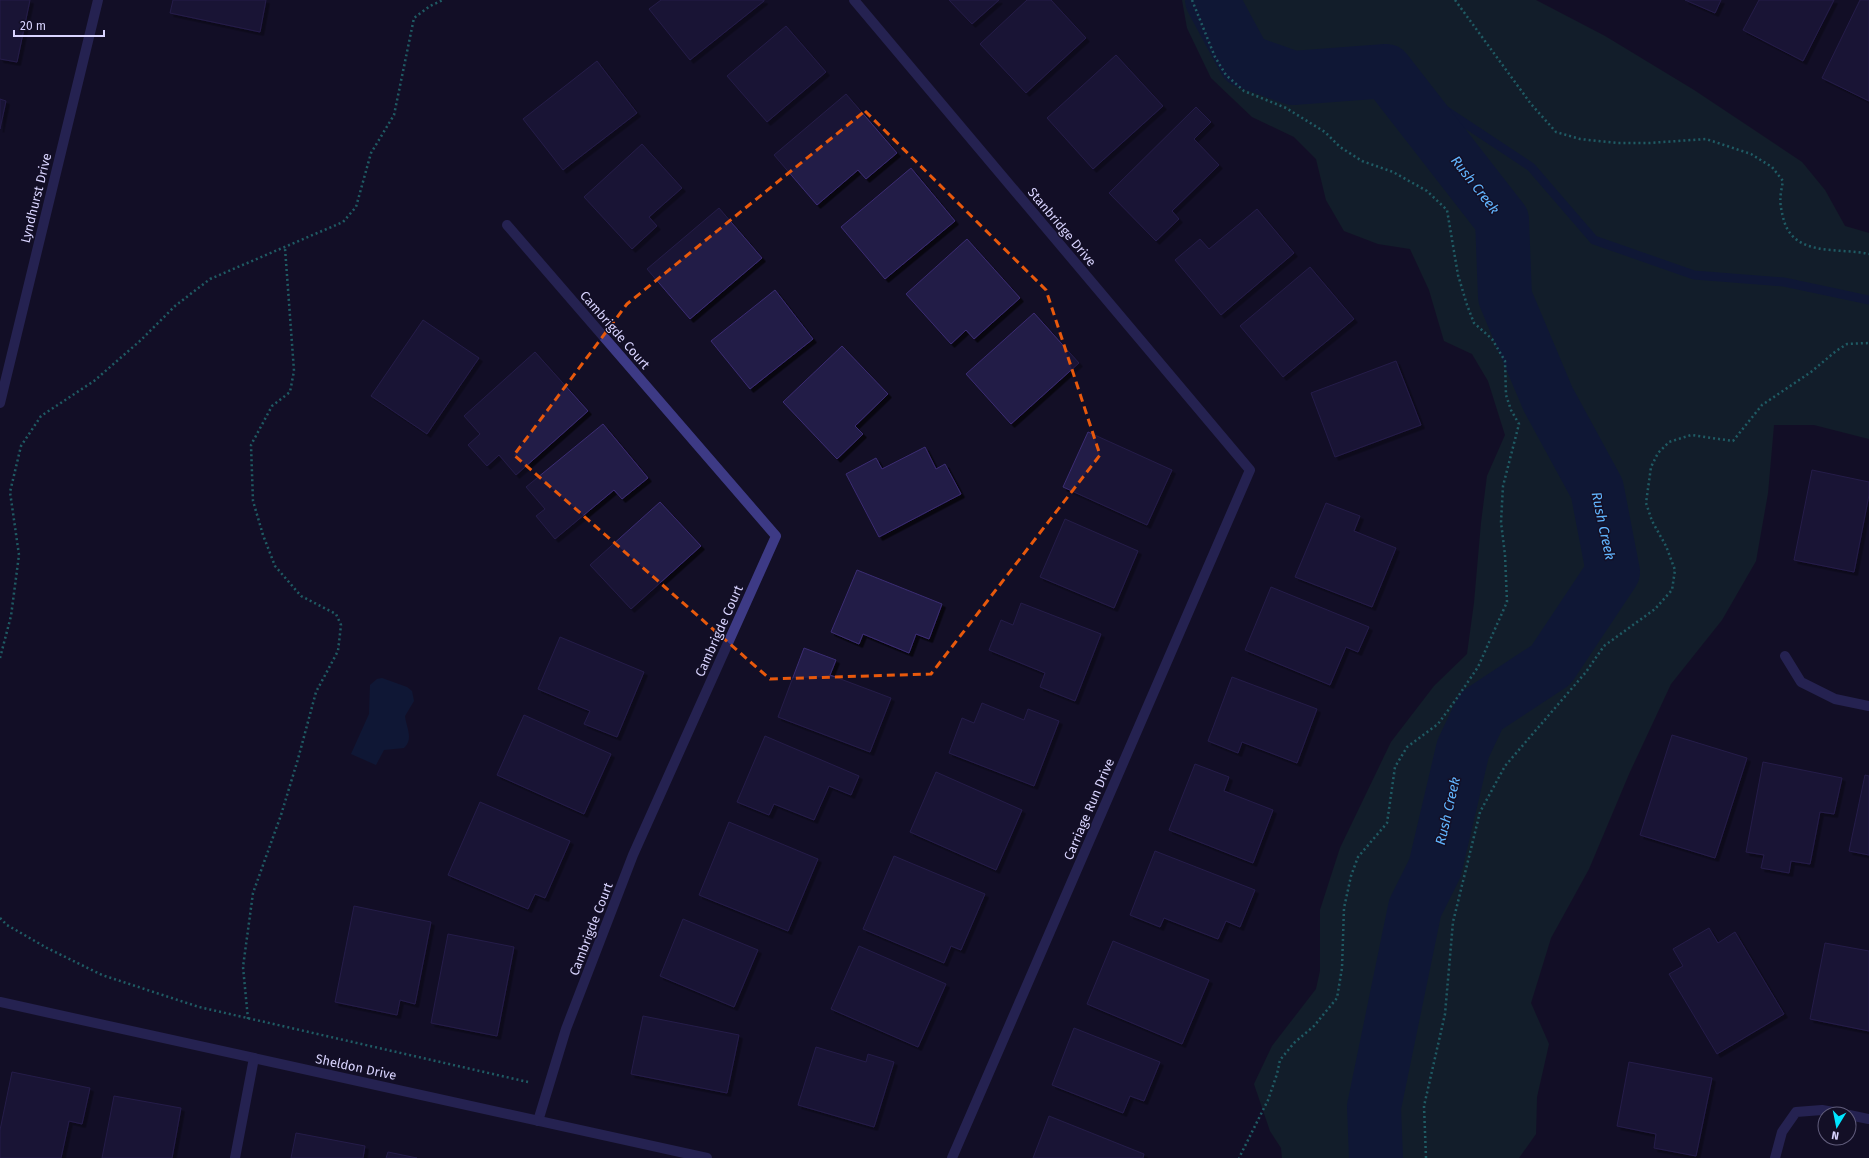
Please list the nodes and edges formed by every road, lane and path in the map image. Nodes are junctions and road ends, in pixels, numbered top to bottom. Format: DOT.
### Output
graph roads {
  1 [pos="98,0"];
  2 [pos="443,0"];
  3 [pos="854,0"];
  4 [pos="1192,0"];
  5 [pos="1455,0"];
  6 [pos="507,225"];
  7 [pos="285,248"];
  8 [pos="1869,254"];
  9 [pos="1869,343"];
  10 [pos="0,403"];
  11 [pos="1250,470"];
  12 [pos="1785,656"];
  13 [pos="0,658"];
  14 [pos="1869,706"];
  15 [pos="0,918"];
  16 [pos="0,1002"];
  17 [pos="248,1019"];
  18 [pos="254,1058"];
  19 [pos="548,1087"];
  20 [pos="1817,1110"];
  21 [pos="1857,1117"];
  22 [pos="1869,1119"];
  23 [pos="538,1121"];
  24 [pos="235,1158"];
  25 [pos="707,1158"];
  26 [pos="952,1158"];
  27 [pos="1239,1158"];
  28 [pos="1426,1158"];
  29 [pos="1775,1158"];
  1 -- 10 [label="street, Lyndhurst Drive"];
  2 -- 7 [label="path"];
  3 -- 11 [label="street, Stanbridge Drive"];
  4 -- 27 [label="path"];
  5 -- 8 [label="path"];
  6 -- 19 [label="street, Cambrigde Court"];
  7 -- 13 [label="path"];
  7 -- 17 [label="path"];
  9 -- 28 [label="path"];
  11 -- 26 [label="street, Carriage Run Drive"];
  12 -- 14 [label="street"];
  15 -- 17 [label="path"];
  16 -- 18 [label="street, Sheldon Drive"];
  17 -- 19 [label="path"];
  18 -- 23 [label="street, Sheldon Drive"];
  18 -- 24 [label="street"];
  19 -- 23 [label="street, Cambrigde Court"];
  20 -- 29 [label="street"];
  21 -- 22 [label="street"];
  23 -- 25 [label="street, Sheldon Drive"];
}
